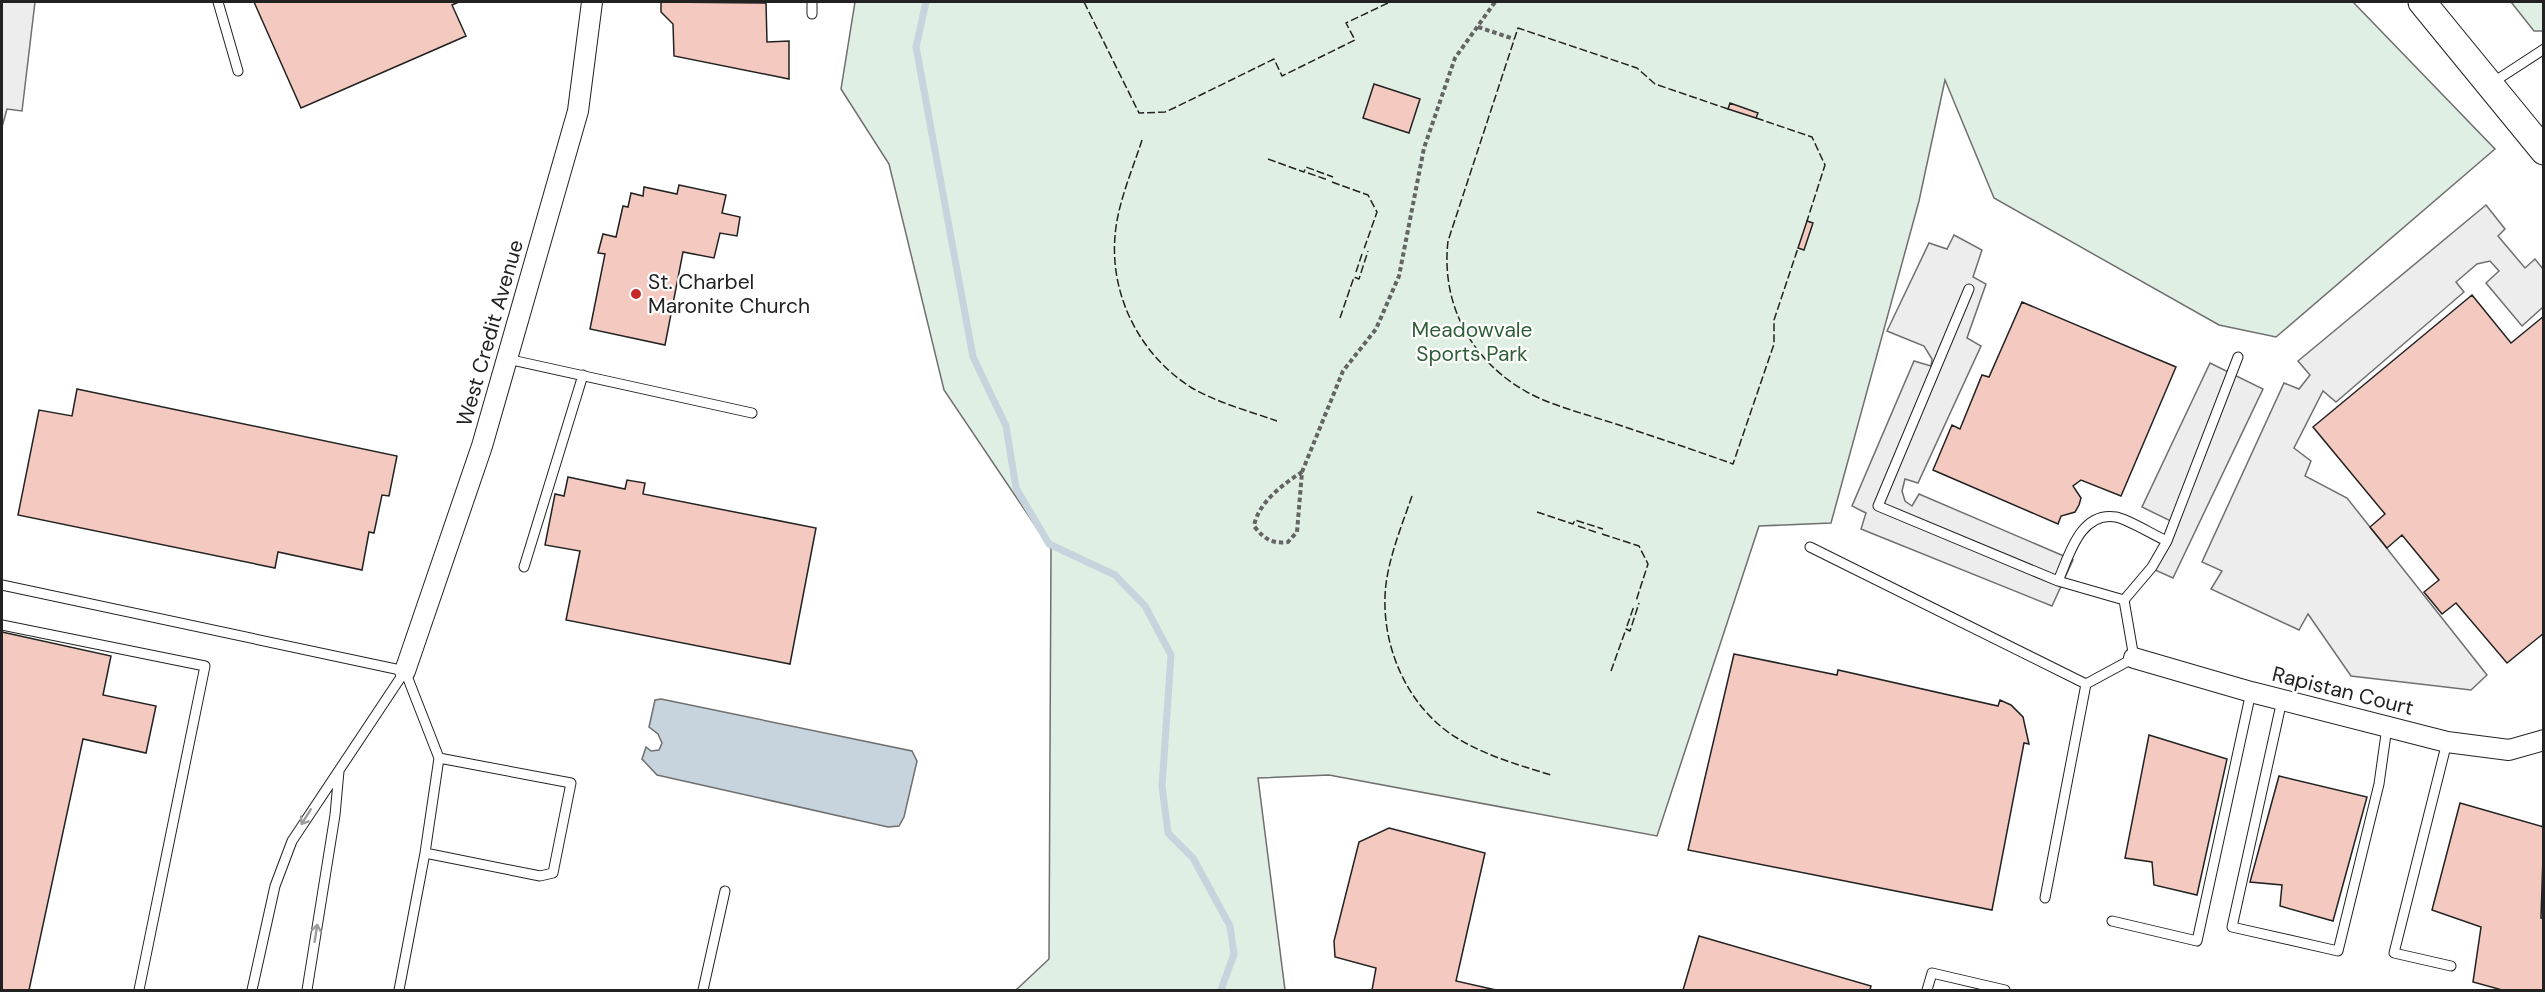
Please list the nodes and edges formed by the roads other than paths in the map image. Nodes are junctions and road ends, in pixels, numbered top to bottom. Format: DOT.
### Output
graph roads {
  1 [pos="218,2"];
  2 [pos="592,2"];
  3 [pos="812,2"];
  4 [pos="2422,2"];
  5 [pos="812,14"];
  6 [pos="2544,49"];
  7 [pos="238,71"];
  8 [pos="2490,85"];
  9 [pos="2544,151"];
  10 [pos="1969,289"];
  11 [pos="2238,357"];
  12 [pos="507,359"];
  13 [pos="583,375"];
  14 [pos="752,413"];
  15 [pos="2167,541"];
  16 [pos="1810,547"];
  17 [pos="524,567"];
  18 [pos="2058,581"];
  19 [pos="2,585"];
  20 [pos="2124,600"];
  21 [pos="2,624"];
  22 [pos="2134,658"];
  23 [pos="405,671"];
  24 [pos="2085,684"];
  25 [pos="2251,692"];
  26 [pos="2282,700"];
  27 [pos="2387,727"];
  28 [pos="2544,740"];
  29 [pos="2447,742"];
  30 [pos="439,758"];
  31 [pos="339,769"];
  32 [pos="425,853"];
  33 [pos="725,891"];
  34 [pos="2045,898"];
  35 [pos="2112,921"];
  36 [pos="2451,966"];
  37 [pos="139,990"];
  38 [pos="252,990"];
  39 [pos="307,990"];
  40 [pos="399,990"];
  41 [pos="703,990"];
  42 [pos="1928,990"];
  43 [pos="2005,990"];
  1 -- 7 [label="lane"];
  2 -- 12 [label="street, West Credit Avenue"];
  3 -- 5 [label="lane"];
  4 -- 8 [label="main road"];
  6 -- 8 [label="lane"];
  8 -- 9 [label="main road"];
  10 -- 18 [label="lane"];
  11 -- 15 [label="lane"];
  12 -- 13 [label="lane"];
  12 -- 23 [label="street, West Credit Avenue"];
  13 -- 14 [label="lane"];
  13 -- 17 [label="lane"];
  15 -- 18 [label="lane"];
  15 -- 20 [label="lane"];
  16 -- 24 [label="lane"];
  18 -- 20 [label="lane"];
  19 -- 23 [label="lane"];
  20 -- 22 [label="lane"];
  21 -- 37 [label="lane"];
  22 -- 24 [label="lane"];
  22 -- 25 [label="street, Rapistan Court"];
  23 -- 30 [label="lane"];
  23 -- 31 [label="lane"];
  24 -- 34 [label="lane"];
  25 -- 26 [label="street, Rapistan Court"];
  25 -- 35 [label="lane"];
  26 -- 27 [label="street, Rapistan Court"];
  26 -- 27 [label="lane"];
  27 -- 29 [label="street, Rapistan Court"];
  28 -- 29 [label="street, Rapistan Court"];
  29 -- 36 [label="lane"];
  30 -- 32 [label="lane"];
  30 -- 32 [label="lane"];
  31 -- 38 [label="lane, one-way"];
  39 -- 31 [label="lane, one-way"];
  32 -- 40 [label="lane"];
  33 -- 41 [label="lane"];
  42 -- 43 [label="lane"];
}
